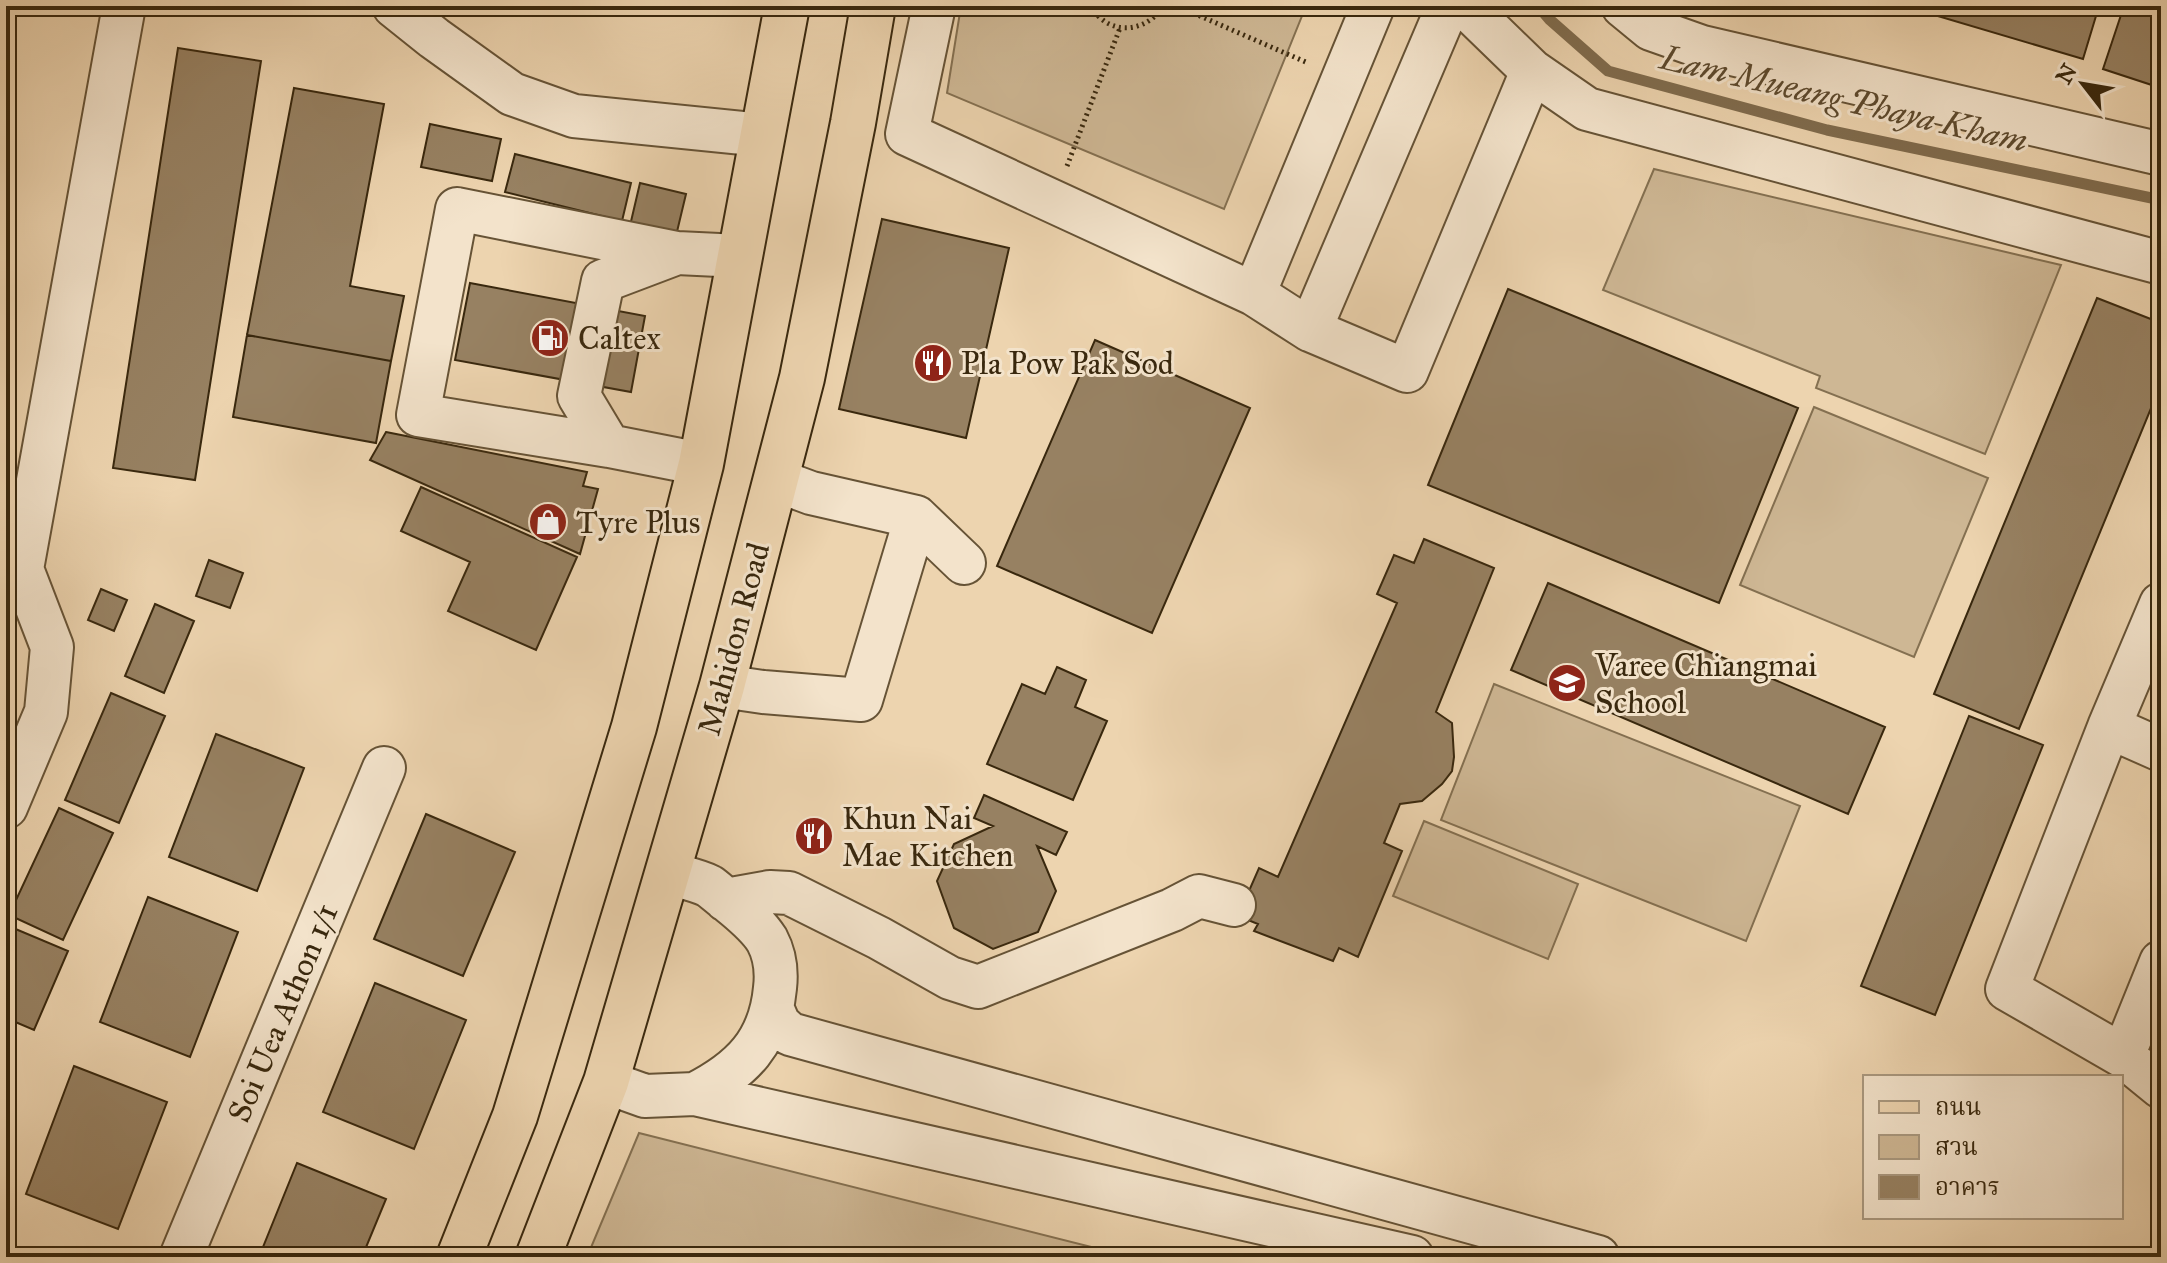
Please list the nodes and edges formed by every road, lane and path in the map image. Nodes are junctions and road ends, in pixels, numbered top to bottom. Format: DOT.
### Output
graph roads {
  1 [pos="124,6"];
  2 [pos="394,6"];
  3 [pos="787,6"];
  4 [pos="873,6"];
  5 [pos="934,6"];
  6 [pos="1091,6"];
  7 [pos="1163,6"];
  8 [pos="1177,6"];
  9 [pos="1373,6"];
  10 [pos="1448,6"];
  11 [pos="1465,6"];
  12 [pos="1623,6"];
  13 [pos="1120,28"];
  14 [pos="1532,71"];
  15 [pos="1343,78"];
  16 [pos="853,123"];
  17 [pos="907,134"];
  18 [pos="763,135"];
  19 [pos="2161,154"];
  20 [pos="1054,201"];
  21 [pos="677,253"];
  22 [pos="740,256"];
  23 [pos="2161,263"];
  24 [pos="1254,294"];
  25 [pos="1310,330"];
  26 [pos="609,446"];
  27 [pos="701,464"];
  28 [pos="776,480"];
  29 [pos="916,517"];
  30 [pos="964,563"];
  31 [pos="20,591"];
  32 [pos="2161,604"];
  33 [pos="722,686"];
  34 [pos="26,713"];
  35 [pos="2109,727"];
  36 [pos="2161,750"];
  37 [pos="384,768"];
  38 [pos="6,807"];
  39 [pos="668,873"];
  40 [pos="726,900"];
  41 [pos="1234,905"];
  42 [pos="2161,962"];
  43 [pos="773,1010"];
  44 [pos="2123,1056"];
  45 [pos="606,1082"];
  46 [pos="2161,1087"];
  47 [pos="695,1094"];
  48 [pos="181,1257"];
  49 [pos="459,1257"];
  50 [pos="538,1257"];
  51 [pos="1412,1257"];
  52 [pos="1598,1257"];
  1 -- 31 [label="street"];
  2 -- 18 [label="street"];
  3 -- 18 [label="main road"];
  4 -- 16 [label="main road, Mahidon Road"];
  5 -- 17 [label="street"];
  6 -- 13 [label="path"];
  7 -- 13 [label="path"];
  8 -- 15 [label="path"];
  9 -- 15 [label="street"];
  10 -- 25 [label="street"];
  11 -- 14 [label="street"];
  12 -- 19 [label="street"];
  13 -- 20 [label="path"];
  14 -- 23 [label="street"];
  14 -- 25 [label="street"];
  15 -- 24 [label="street"];
  16 -- 17 [label="street"];
  16 -- 28 [label="main road, Mahidon Road"];
  17 -- 20 [label="street"];
  18 -- 22 [label="main road"];
  20 -- 24 [label="street"];
  21 -- 22 [label="street"];
  21 -- 26 [label="street"];
  21 -- 26 [label="street"];
  22 -- 27 [label="main road"];
  24 -- 25 [label="street"];
  26 -- 27 [label="street"];
  27 -- 49 [label="main road"];
  28 -- 29 [label="street"];
  28 -- 33 [label="main road, Mahidon Road"];
  29 -- 30 [label="street"];
  29 -- 33 [label="street"];
  31 -- 34 [label="street"];
  32 -- 35 [label="street"];
  33 -- 39 [label="main road, Mahidon Road"];
  34 -- 38 [label="street"];
  35 -- 36 [label="street"];
  35 -- 44 [label="street"];
  37 -- 48 [label="street, Soi Uea Athon 1/1"];
  39 -- 40 [label="street"];
  39 -- 45 [label="main road, Mahidon Road"];
  40 -- 41 [label="street"];
  40 -- 43 [label="street"];
  42 -- 44 [label="street"];
  43 -- 47 [label="street"];
  43 -- 52 [label="street"];
  44 -- 46 [label="street"];
  45 -- 47 [label="street"];
  45 -- 50 [label="main road, Mahidon Road"];
  47 -- 51 [label="street"];
}
